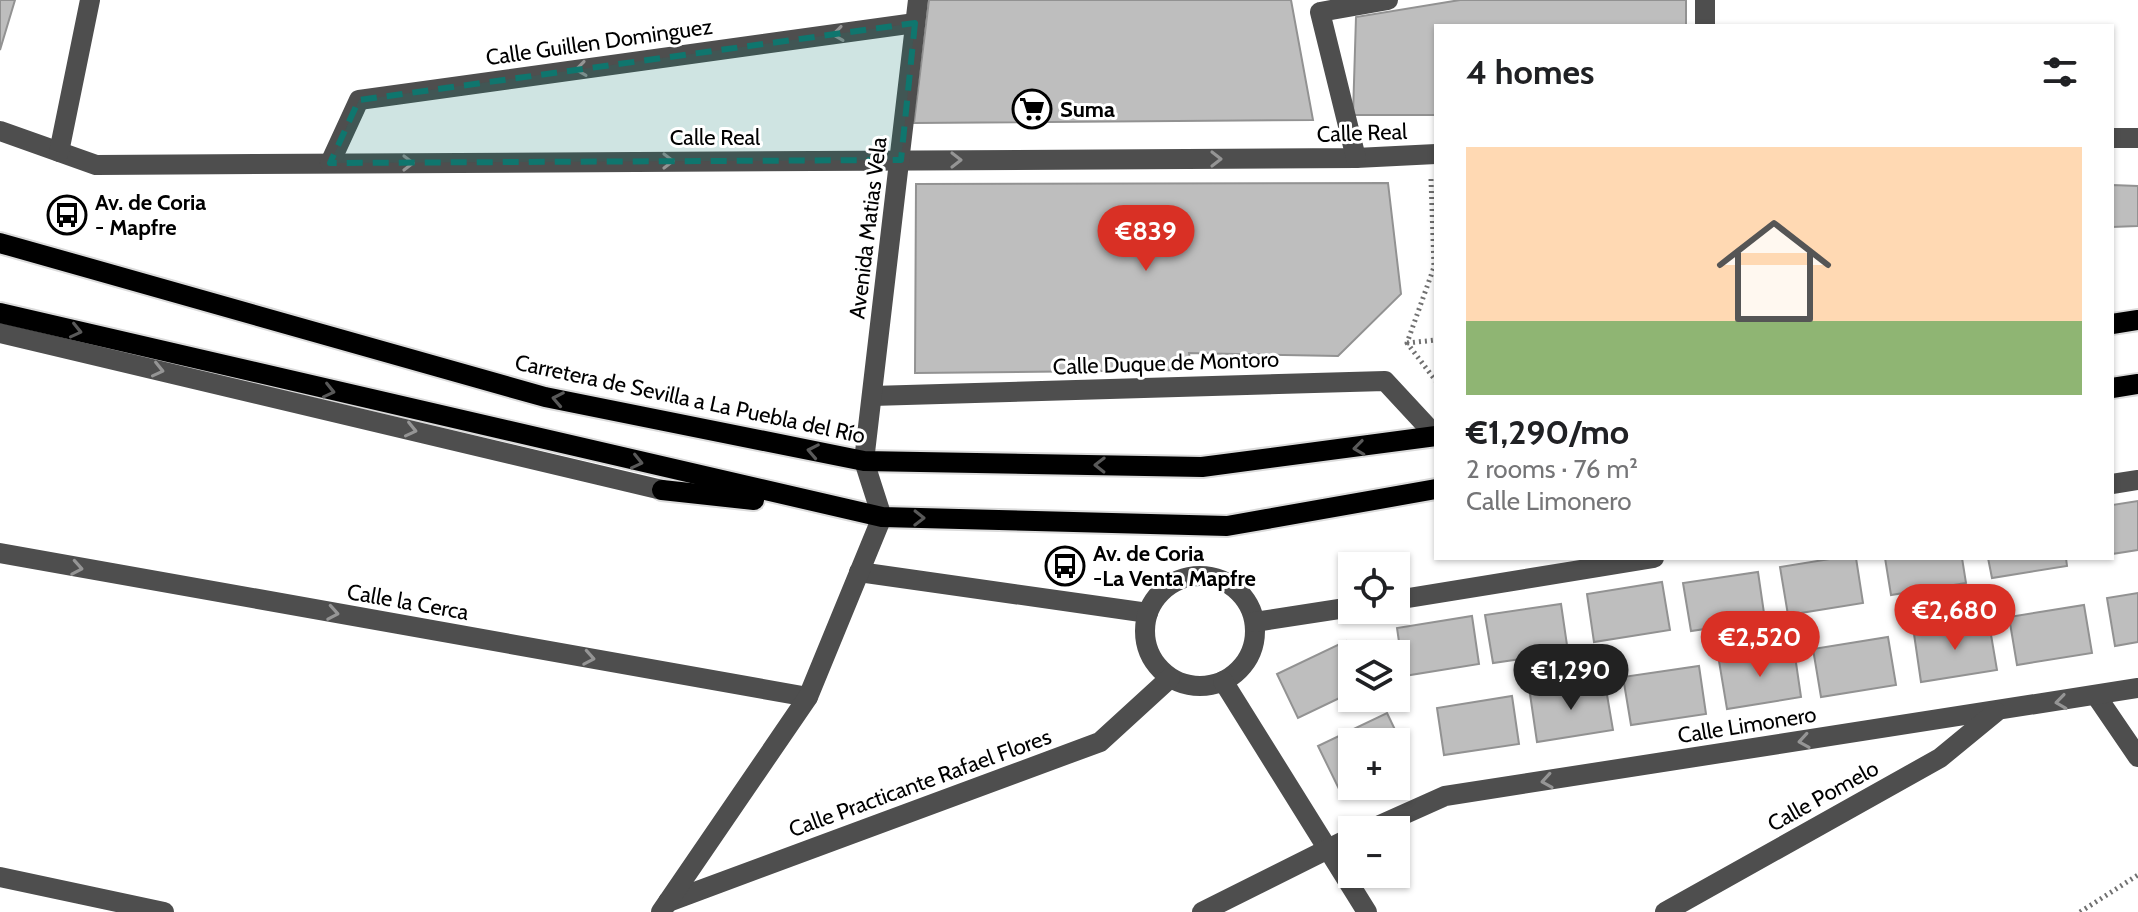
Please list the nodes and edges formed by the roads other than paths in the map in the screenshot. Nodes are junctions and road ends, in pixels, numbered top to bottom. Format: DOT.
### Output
graph roads {
  1 [pos="90,0"];
  2 [pos="918,0"];
  3 [pos="1388,0"];
  4 [pos="1705,0"];
  5 [pos="915,23"];
  6 [pos="1705,24"];
  7 [pos="0,131"];
  8 [pos="2114,138"];
  9 [pos="2138,138"];
  10 [pos="59,152"];
  11 [pos="1433,154"];
  12 [pos="1356,158"];
  13 [pos="901,160"];
  14 [pos="330,163"];
  15 [pos="0,243"];
  16 [pos="0,313"];
  17 [pos="2138,320"];
  18 [pos="2114,324"];
  19 [pos="0,333"];
  20 [pos="2138,384"];
  21 [pos="2114,388"];
  22 [pos="872,396"];
  23 [pos="1434,434"];
  24 [pos="1434,436"];
  25 [pos="864,461"];
  26 [pos="2138,480"];
  27 [pos="2114,484"];
  28 [pos="1434,489"];
  29 [pos="662,490"];
  30 [pos="849,510"];
  31 [pos="882,517"];
  32 [pos="0,553"];
  33 [pos="1642,560"];
  34 [pos="859,572"];
  35 [pos="1410,598"];
  36 [pos="1338,609"];
  37 [pos="1148,613"];
  38 [pos="1255,622"];
  39 [pos="1170,678"];
  40 [pos="1223,681"];
  41 [pos="2138,688"];
  42 [pos="808,697"];
  43 [pos="2097,697"];
  44 [pos="1997,711"];
  45 [pos="2138,757"];
  46 [pos="1400,816"];
  47 [pos="1338,843"];
  48 [pos="1326,849"];
  49 [pos="0,877"];
  50 [pos="664,907"];
  51 [pos="164,912"];
  52 [pos="1202,912"];
  53 [pos="1367,912"];
  54 [pos="1665,912"];
  1 -- 10 [label="street"];
  2 -- 5 [label="street, Avenida Matias Vela"];
  3 -- 12 [label="street"];
  4 -- 6 [label="street"];
  5 -- 13 [label="street, Avenida Matias Vela"];
  5 -- 14 [label="street, Calle Guillen Dominguez, one-way"];
  7 -- 10 [label="street, Calle Real"];
  8 -- 9 [label="street"];
  10 -- 14 [label="street, Calle Real"];
  11 -- 12 [label="street, Calle Real"];
  13 -- 12 [label="street, Calle Real, one-way"];
  14 -- 13 [label="street, Calle Real, one-way"];
  13 -- 22 [label="street, Avenida Matias Vela"];
  25 -- 15 [label="main road, Carretera de Sevilla a La Puebla del Río, one-way"];
  16 -- 30 [label="main road, one-way"];
  17 -- 18 [label="main road"];
  19 -- 29 [label="street, one-way"];
  20 -- 21 [label="main road"];
  22 -- 23 [label="street, Calle Duque de Montoro"];
  22 -- 25 [label="street, Avenida Matias Vela"];
  24 -- 25 [label="main road, Carretera de Sevilla a La Puebla del Río, one-way"];
  25 -- 31 [label="street"];
  26 -- 27 [label="street"];
  31 -- 28 [label="main road, one-way"];
  29 -- 30 [label="main road"];
  30 -- 31 [label="main road"];
  31 -- 34 [label="street"];
  32 -- 42 [label="street, Calle la Cerca, one-way"];
  33 -- 35 [label="street"];
  34 -- 37 [label="street"];
  34 -- 42 [label="street"];
  36 -- 38 [label="street"];
  37 -- 38 [label="street"];
  37 -- 39 [label="street"];
  38 -- 40 [label="street"];
  39 -- 40 [label="street"];
  39 -- 50 [label="street, Calle Practicante Rafael Flores"];
  40 -- 48 [label="street"];
  41 -- 43 [label="street, Calle Limonero"];
  42 -- 50 [label="street"];
  43 -- 44 [label="street, Calle Limonero, one-way"];
  43 -- 45 [label="street"];
  44 -- 46 [label="street, Calle Limonero, one-way"];
  44 -- 54 [label="street, Calle Pomelo"];
  47 -- 48 [label="street"];
  48 -- 52 [label="street"];
  48 -- 53 [label="street"];
  49 -- 51 [label="street"];
}
